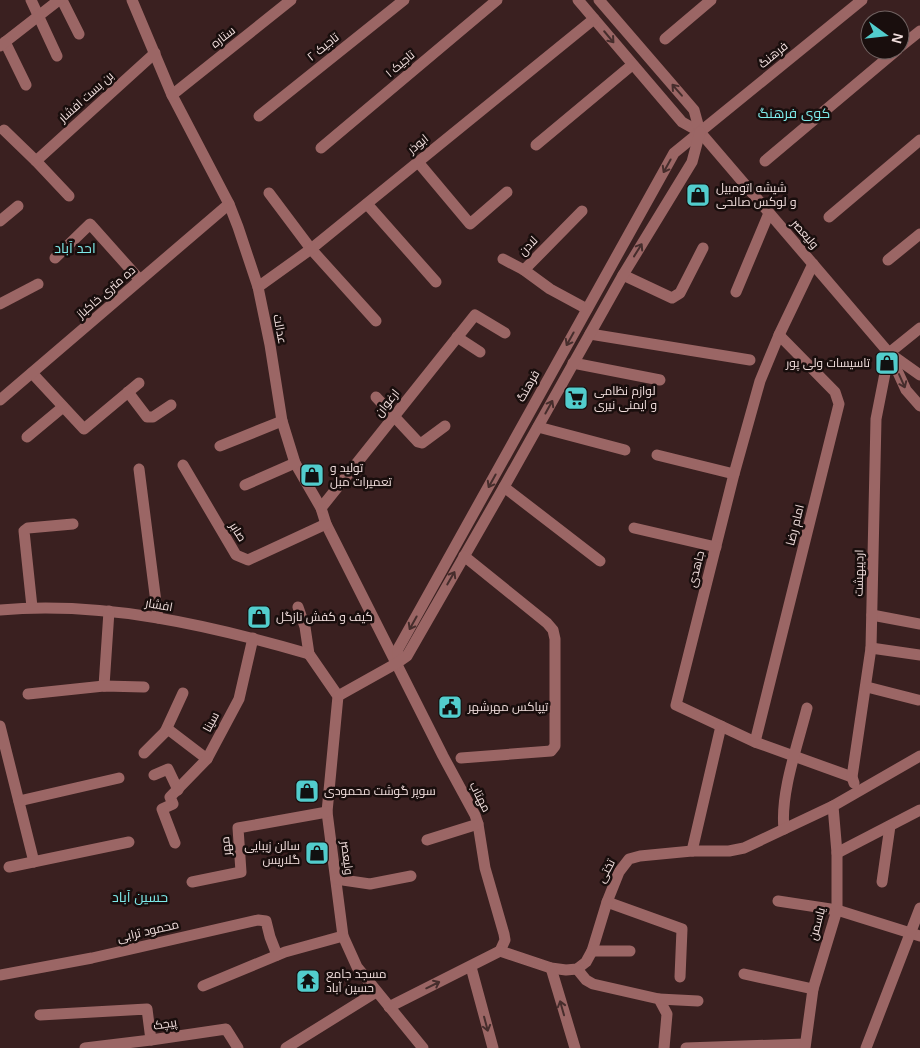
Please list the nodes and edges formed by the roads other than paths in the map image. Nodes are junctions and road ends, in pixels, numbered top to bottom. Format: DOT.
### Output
graph roads {
  1 [pos="31,0"];
  2 [pos="61,0"];
  3 [pos="291,0"];
  4 [pos="404,0"];
  5 [pos="497,0"];
  6 [pos="578,0"];
  7 [pos="599,0"];
  8 [pos="711,0"];
  9 [pos="862,0"];
  10 [pos="136,2"];
  11 [pos="38,16"];
  12 [pos="594,19"];
  13 [pos="920,31"];
  14 [pos="80,34"];
  15 [pos="665,39"];
  16 [pos="910,39"];
  17 [pos="2,44"];
  18 [pos="155,53"];
  19 [pos="58,56"];
  20 [pos="885,60"];
  21 [pos="632,65"];
  22 [pos="26,85"];
  23 [pos="172,94"];
  24 [pos="259,116"];
  25 [pos="4,130"];
  26 [pos="700,132"];
  27 [pos="920,140"];
  28 [pos="536,145"];
  29 [pos="321,148"];
  30 [pos="36,161"];
  31 [pos="765,161"];
  32 [pos="418,162"];
  33 [pos="507,192"];
  34 [pos="269,193"];
  35 [pos="68,196"];
  36 [pos="229,204"];
  37 [pos="367,204"];
  38 [pos="18,206"];
  39 [pos="582,211"];
  40 [pos="769,213"];
  41 [pos="2,216"];
  42 [pos="829,217"];
  43 [pos="920,234"];
  44 [pos="703,248"];
  45 [pos="312,249"];
  46 [pos="55,258"];
  47 [pos="503,259"];
  48 [pos="888,260"];
  49 [pos="814,264"];
  50 [pos="524,270"];
  51 [pos="623,275"];
  52 [pos="140,280"];
  53 [pos="436,282"];
  54 [pos="38,284"];
  55 [pos="258,287"];
  56 [pos="736,292"];
  57 [pos="0,304"];
  58 [pos="587,309"];
  59 [pos="376,321"];
  60 [pos="920,328"];
  61 [pos="505,333"];
  62 [pos="590,334"];
  63 [pos="779,336"];
  64 [pos="458,337"];
  65 [pos="480,352"];
  66 [pos="889,353"];
  67 [pos="750,360"];
  68 [pos="573,363"];
  69 [pos="32,373"];
  70 [pos="920,375"];
  71 [pos="660,380"];
  72 [pos="139,383"];
  73 [pos="128,392"];
  74 [pos="376,397"];
  75 [pos="0,400"];
  76 [pos="171,404"];
  77 [pos="920,406"];
  78 [pos="63,407"];
  79 [pos="394,416"];
  80 [pos="282,421"];
  81 [pos="445,426"];
  82 [pos="538,426"];
  83 [pos="27,438"];
  84 [pos="220,446"];
  85 [pos="625,450"];
  86 [pos="657,456"];
  87 [pos="295,463"];
  88 [pos="182,465"];
  89 [pos="139,469"];
  90 [pos="734,474"];
  91 [pos="245,486"];
  92 [pos="504,487"];
  93 [pos="321,508"];
  94 [pos="73,524"];
  95 [pos="326,524"];
  96 [pos="634,528"];
  97 [pos="716,547"];
  98 [pos="464,556"];
  99 [pos="600,561"];
  100 [pos="32,607"];
  101 [pos="298,607"];
  102 [pos="0,610"];
  103 [pos="108,611"];
  104 [pos="872,615"];
  105 [pos="158,618"];
  106 [pos="920,624"];
  107 [pos="253,638"];
  108 [pos="871,648"];
  109 [pos="309,654"];
  110 [pos="920,655"];
  111 [pos="397,663"];
  112 [pos="104,686"];
  113 [pos="144,687"];
  114 [pos="867,687"];
  115 [pos="183,693"];
  116 [pos="28,694"];
  117 [pos="338,696"];
  118 [pos="918,700"];
  119 [pos="807,708"];
  120 [pos="0,726"];
  121 [pos="721,726"];
  122 [pos="165,732"];
  123 [pos="755,742"];
  124 [pos="144,753"];
  125 [pos="795,755"];
  126 [pos="920,756"];
  127 [pos="461,758"];
  128 [pos="207,759"];
  129 [pos="154,775"];
  130 [pos="852,777"];
  131 [pos="118,778"];
  132 [pos="178,790"];
  133 [pos="855,792"];
  134 [pos="19,801"];
  135 [pos="833,806"];
  136 [pos="920,810"];
  137 [pos="327,812"];
  138 [pos="478,824"];
  139 [pos="890,826"];
  140 [pos="784,829"];
  141 [pos="426,840"];
  142 [pos="128,842"];
  143 [pos="175,843"];
  144 [pos="692,851"];
  145 [pos="837,853"];
  146 [pos="34,862"];
  147 [pos="9,867"];
  148 [pos="411,876"];
  149 [pos="336,879"];
  150 [pos="192,882"];
  151 [pos="882,882"];
  152 [pos="778,901"];
  153 [pos="607,902"];
  154 [pos="920,908"];
  155 [pos="836,910"];
  156 [pos="915,935"];
  157 [pos="344,936"];
  158 [pos="500,951"];
  159 [pos="592,951"];
  160 [pos="630,951"];
  161 [pos="277,955"];
  162 [pos="470,967"];
  163 [pos="551,968"];
  164 [pos="577,969"];
  165 [pos="744,974"];
  166 [pos="0,975"];
  167 [pos="680,977"];
  168 [pos="203,986"];
  169 [pos="813,990"];
  170 [pos="376,992"];
  171 [pos="659,999"];
  172 [pos="698,1001"];
  173 [pos="389,1007"];
  174 [pos="40,1015"];
  175 [pos="151,1040"];
  176 [pos="805,1046"];
  177 [pos="85,1048"];
  178 [pos="238,1048"];
  179 [pos="286,1048"];
  180 [pos="423,1048"];
  181 [pos="493,1048"];
  182 [pos="575,1048"];
  183 [pos="664,1048"];
  184 [pos="686,1048"];
  185 [pos="866,1048"];
  1 -- 11 [label="street"];
  2 -- 11 [label="street"];
  2 -- 14 [label="street"];
  3 -- 23 [label="street, ستاره"];
  4 -- 24 [label="street, تاجیک ۲"];
  5 -- 29 [label="street, تاجیک ۱"];
  6 -- 12 [label="street, ولیعصر"];
  26 -- 7 [label="street, ولیعصر, one-way"];
  8 -- 15 [label="street"];
  9 -- 26 [label="street, فرهنگ"];
  10 -- 18 [label="street, عدالت"];
  11 -- 17 [label="street"];
  11 -- 19 [label="street"];
  12 -- 21 [label="street, ولیعصر, one-way"];
  12 -- 32 [label="street, ابوذر"];
  13 -- 16 [label="street"];
  17 -- 22 [label="street"];
  18 -- 23 [label="street, عدالت"];
  18 -- 30 [label="street, بن بست افشار"];
  20 -- 31 [label="street"];
  21 -- 26 [label="street, ولیعصر"];
  21 -- 28 [label="street"];
  23 -- 36 [label="street, عدالت"];
  25 -- 30 [label="street"];
  26 -- 40 [label="street, ولیعصر"];
  51 -- 26 [label="street, one-way"];
  26 -- 58 [label="street, فرهنگ, one-way"];
  27 -- 42 [label="street"];
  30 -- 35 [label="street"];
  32 -- 33 [label="street"];
  32 -- 37 [label="street, ابوذر"];
  34 -- 45 [label="street"];
  36 -- 52 [label="street, ده متری خاکباز"];
  36 -- 55 [label="street, عدالت"];
  37 -- 45 [label="street, ابوذر"];
  37 -- 53 [label="street"];
  38 -- 41 [label="street"];
  39 -- 50 [label="street, لادن"];
  40 -- 49 [label="street, ولیعصر"];
  40 -- 56 [label="street"];
  43 -- 48 [label="street"];
  44 -- 51 [label="street"];
  45 -- 55 [label="street, ابوذر"];
  45 -- 59 [label="street"];
  46 -- 52 [label="street"];
  47 -- 50 [label="street"];
  49 -- 63 [label="street, جاهدی"];
  49 -- 66 [label="street, ولیعصر"];
  50 -- 58 [label="street, لادن"];
  51 -- 62 [label="street"];
  52 -- 69 [label="street, ده متری خاکباز"];
  54 -- 57 [label="street"];
  55 -- 80 [label="street, عدالت"];
  58 -- 111 [label="street, فرهنگ, one-way"];
  60 -- 66 [label="street"];
  61 -- 64 [label="street, ارغوان"];
  62 -- 67 [label="street"];
  62 -- 68 [label="street"];
  63 -- 90 [label="street, جاهدی"];
  63 -- 123 [label="street, امام رضا"];
  64 -- 65 [label="street"];
  64 -- 79 [label="street, ارغوان"];
  66 -- 70 [label="street"];
  66 -- 77 [label="street, one-way"];
  66 -- 104 [label="street, اردیبهشت"];
  68 -- 71 [label="street"];
  82 -- 68 [label="street, one-way"];
  69 -- 75 [label="street, ده متری خاکباز"];
  69 -- 78 [label="street"];
  72 -- 73 [label="street"];
  73 -- 76 [label="street"];
  73 -- 78 [label="street"];
  74 -- 79 [label="street"];
  78 -- 83 [label="street"];
  79 -- 81 [label="street"];
  79 -- 93 [label="street, ارغوان"];
  80 -- 84 [label="street"];
  80 -- 87 [label="street, عدالت"];
  82 -- 85 [label="street"];
  82 -- 92 [label="street"];
  86 -- 90 [label="street"];
  87 -- 91 [label="street"];
  87 -- 93 [label="street, عدالت"];
  88 -- 95 [label="street, صابر"];
  89 -- 105 [label="street"];
  90 -- 97 [label="street, جاهدی"];
  92 -- 98 [label="street"];
  92 -- 99 [label="street"];
  93 -- 95 [label="street, عدالت"];
  94 -- 100 [label="street"];
  95 -- 111 [label="street, عدالت"];
  96 -- 97 [label="street"];
  97 -- 121 [label="street, جاهدی"];
  111 -- 98 [label="street, one-way"];
  98 -- 127 [label="street"];
  100 -- 102 [label="street, افشار"];
  100 -- 103 [label="street, افشار"];
  101 -- 109 [label="street"];
  103 -- 105 [label="street, افشار"];
  103 -- 112 [label="street"];
  104 -- 106 [label="street"];
  104 -- 108 [label="street, اردیبهشت"];
  105 -- 107 [label="street, افشار"];
  107 -- 109 [label="street, افشار"];
  107 -- 128 [label="street, سینا"];
  108 -- 110 [label="street"];
  108 -- 114 [label="street, اردیبهشت"];
  109 -- 117 [label="street"];
  111 -- 117 [label="street"];
  111 -- 138 [label="street, مهتاب"];
  112 -- 113 [label="street"];
  112 -- 116 [label="street"];
  114 -- 118 [label="street"];
  114 -- 130 [label="street, اردیبهشت"];
  115 -- 122 [label="street"];
  117 -- 137 [label="street, ولیعصر"];
  119 -- 125 [label="street"];
  120 -- 134 [label="street"];
  121 -- 123 [label="street, جاهدی"];
  121 -- 144 [label="street"];
  122 -- 124 [label="street"];
  122 -- 128 [label="street"];
  123 -- 125 [label="street, جاهدی"];
  125 -- 130 [label="street, جاهدی"];
  125 -- 140 [label="street"];
  126 -- 133 [label="street, تختی"];
  128 -- 132 [label="street, سینا"];
  129 -- 132 [label="street"];
  130 -- 133 [label="street, اردیبهشت"];
  131 -- 134 [label="street"];
  132 -- 143 [label="street, سینا"];
  133 -- 135 [label="street, تختی"];
  134 -- 146 [label="street"];
  135 -- 140 [label="street, تختی"];
  135 -- 145 [label="street, یاسمن"];
  136 -- 139 [label="street"];
  137 -- 149 [label="street, ولیعصر"];
  137 -- 150 [label="street, مهر"];
  138 -- 141 [label="street"];
  138 -- 158 [label="street, مهتاب"];
  139 -- 145 [label="street"];
  139 -- 151 [label="street"];
  140 -- 144 [label="street, تختی"];
  142 -- 146 [label="street"];
  144 -- 153 [label="street, تختی"];
  145 -- 155 [label="street, یاسمن"];
  146 -- 147 [label="street"];
  148 -- 149 [label="street"];
  149 -- 157 [label="street, ولیعصر"];
  152 -- 155 [label="street"];
  153 -- 159 [label="street, تختی"];
  153 -- 167 [label="street"];
  154 -- 156 [label="street"];
  155 -- 156 [label="street"];
  155 -- 169 [label="street, یاسمن"];
  156 -- 185 [label="street"];
  157 -- 161 [label="street"];
  157 -- 170 [label="street, ولیعصر"];
  158 -- 162 [label="street"];
  158 -- 163 [label="street"];
  159 -- 160 [label="street"];
  159 -- 164 [label="street, تختی"];
  161 -- 166 [label="street, محمود ترابی"];
  161 -- 168 [label="street"];
  173 -- 162 [label="street, one-way"];
  162 -- 181 [label="street, one-way"];
  163 -- 164 [label="street"];
  182 -- 163 [label="street, one-way"];
  164 -- 171 [label="street"];
  165 -- 169 [label="street"];
  169 -- 176 [label="street, یاسمن"];
  170 -- 173 [label="street, ولیعصر"];
  170 -- 179 [label="street"];
  171 -- 172 [label="street"];
  171 -- 183 [label="street"];
  173 -- 180 [label="street, ولیعصر"];
  174 -- 175 [label="street"];
  175 -- 177 [label="street, پیچک"];
  175 -- 178 [label="street, پیچک"];
  176 -- 184 [label="street"];
}
